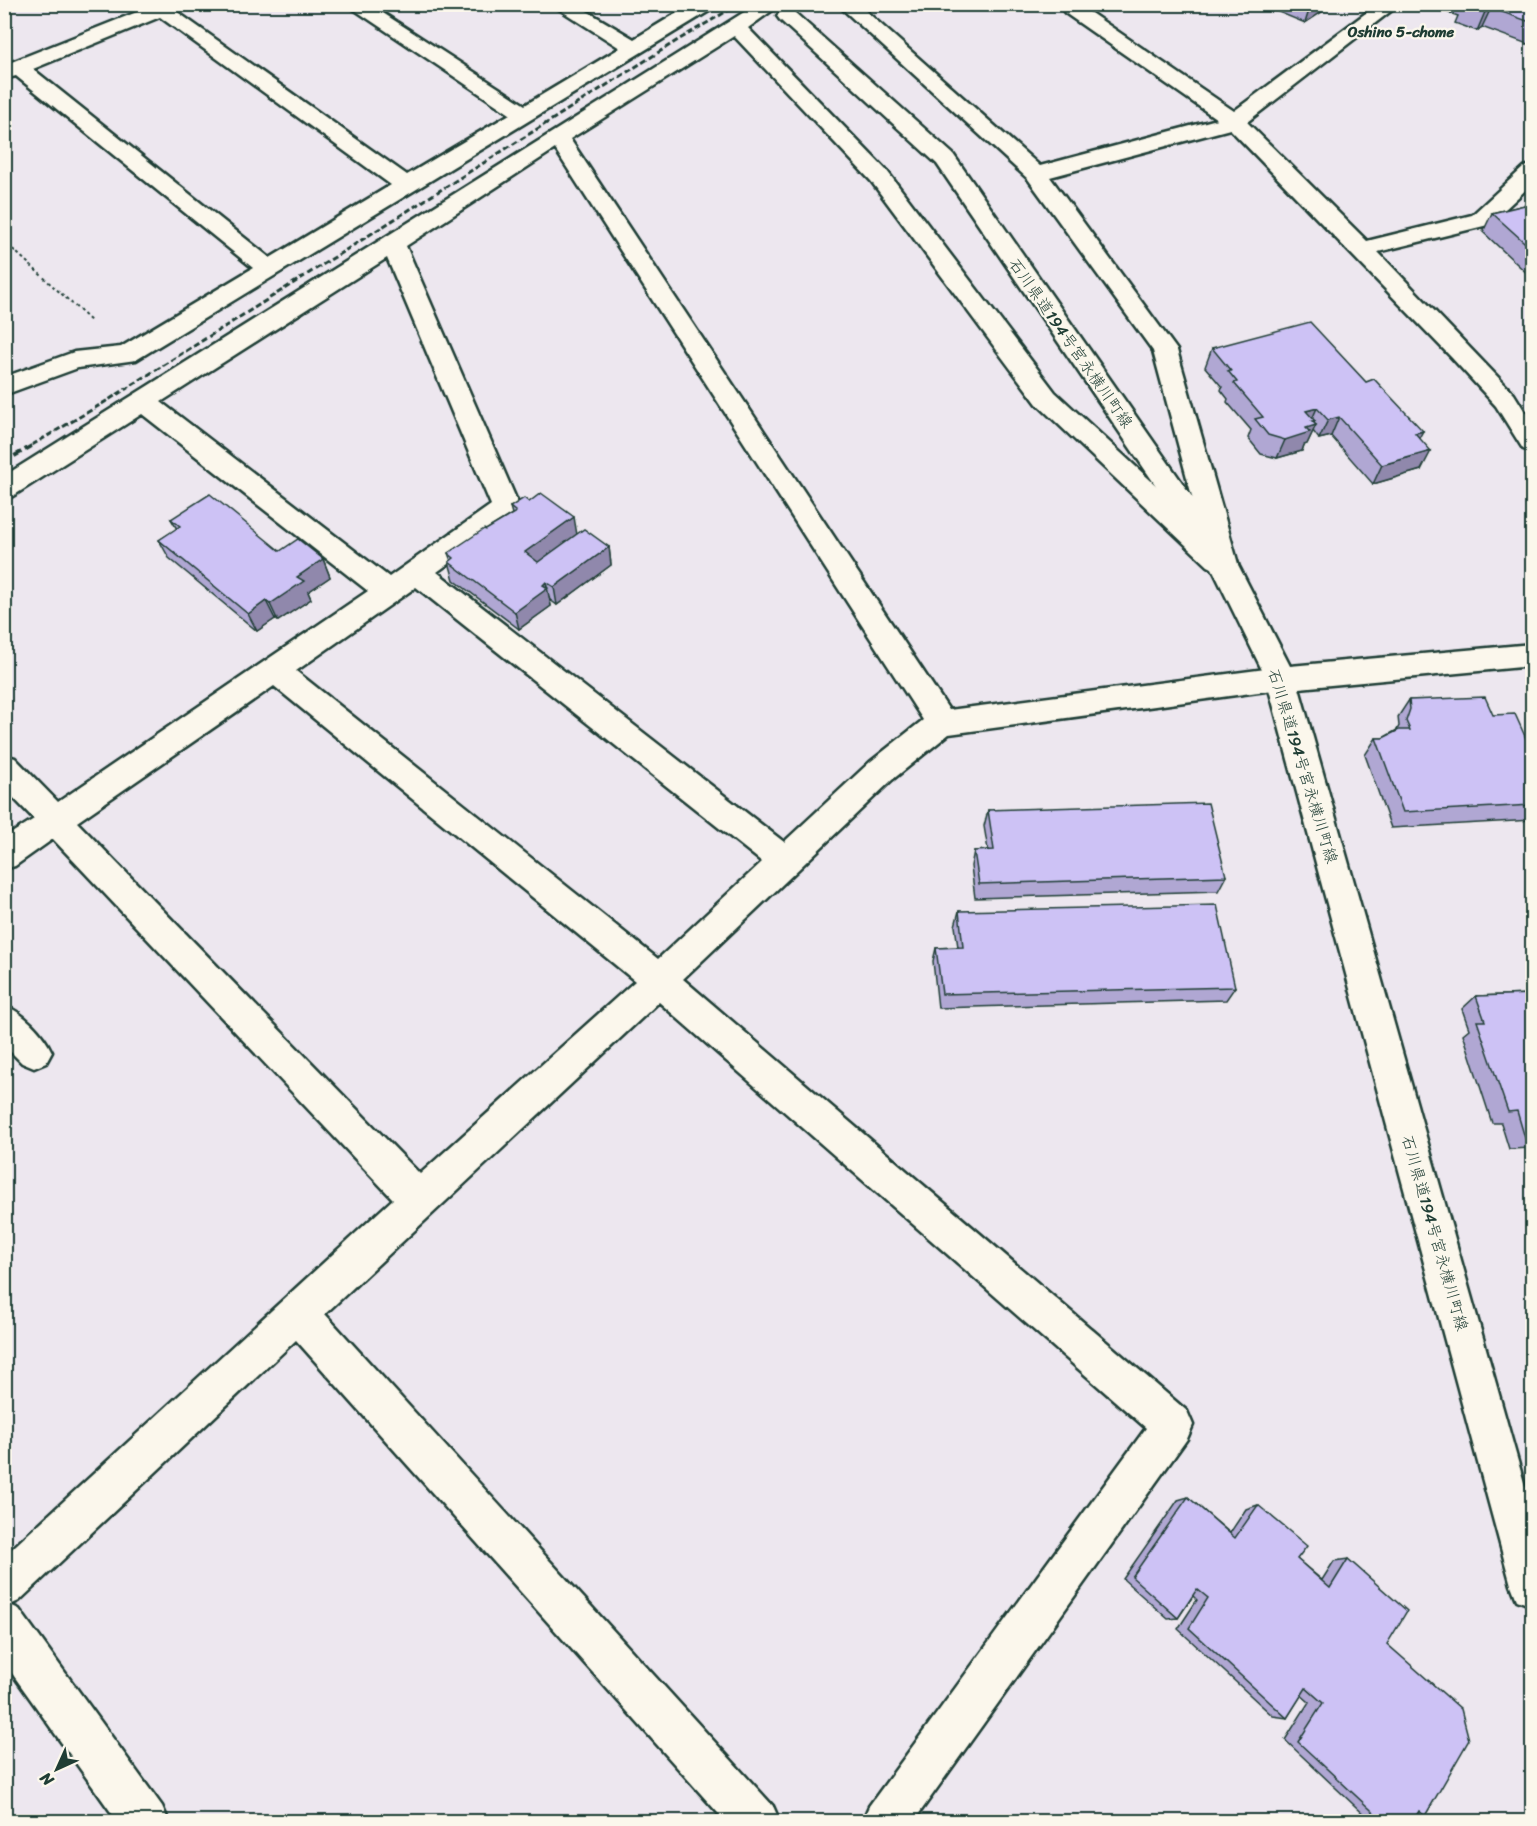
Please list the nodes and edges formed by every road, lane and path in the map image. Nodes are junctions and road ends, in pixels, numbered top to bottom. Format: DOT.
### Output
graph roads {
  1 [pos="355,4"];
  2 [pos="560,4"];
  3 [pos="706,4"];
  4 [pos="846,4"];
  5 [pos="1080,4"];
  6 [pos="1391,4"];
  7 [pos="163,6"];
  8 [pos="780,10"];
  9 [pos="735,26"];
  10 [pos="634,48"];
  11 [pos="12,71"];
  12 [pos="524,114"];
  13 [pos="1234,121"];
  14 [pos="558,137"];
  15 [pos="1533,172"];
  16 [pos="1036,174"];
  17 [pos="406,185"];
  18 [pos="4,241"];
  19 [pos="393,244"];
  20 [pos="1362,249"];
  21 [pos="268,268"];
  22 [pos="127,354"];
  23 [pos="4,387"];
  24 [pos="1533,395"];
  25 [pos="1505,400"];
  26 [pos="143,401"];
  27 [pos="1533,443"];
  28 [pos="4,489"];
  29 [pos="1224,564"];
  30 [pos="417,573"];
  31 [pos="388,592"];
  32 [pos="1533,655"];
  33 [pos="273,669"];
  34 [pos="1281,678"];
  35 [pos="941,723"];
  36 [pos="4,767"];
  37 [pos="56,820"];
  38 [pos="4,856"];
  39 [pos="785,862"];
  40 [pos="659,980"];
  41 [pos="4,1021"];
  42 [pos="34,1052"];
  43 [pos="419,1200"];
  44 [pos="298,1313"];
  45 [pos="1533,1585"];
  46 [pos="4,1586"];
  47 [pos="4,1624"];
  48 [pos="146,1821"];
  49 [pos="757,1821"];
  50 [pos="885,1821"];
  1 -- 12 [label="street"];
  2 -- 10 [label="street"];
  3 -- 10 [label="street"];
  4 -- 16 [label="street"];
  5 -- 13 [label="street"];
  6 -- 13 [label="street"];
  7 -- 11 [label="street"];
  7 -- 17 [label="street"];
  8 -- 9 [label="street"];
  8 -- 29 [label="street, 石川県道194号宮永横川町線"];
  9 -- 14 [label="street"];
  9 -- 29 [label="street"];
  10 -- 12 [label="street"];
  11 -- 21 [label="street"];
  12 -- 17 [label="street"];
  13 -- 16 [label="street"];
  13 -- 20 [label="street"];
  14 -- 19 [label="street"];
  14 -- 35 [label="street"];
  15 -- 20 [label="street"];
  16 -- 29 [label="street"];
  17 -- 21 [label="street"];
  18 -- 22 [label="path"];
  19 -- 26 [label="street"];
  19 -- 30 [label="street"];
  20 -- 25 [label="street"];
  21 -- 22 [label="street"];
  22 -- 23 [label="street"];
  24 -- 25 [label="street"];
  25 -- 27 [label="street"];
  26 -- 28 [label="street"];
  26 -- 31 [label="street"];
  29 -- 34 [label="street, 石川県道194号宮永横川町線"];
  30 -- 31 [label="street"];
  30 -- 39 [label="street"];
  31 -- 33 [label="street"];
  32 -- 34 [label="street"];
  33 -- 37 [label="street"];
  33 -- 40 [label="street"];
  34 -- 35 [label="street"];
  34 -- 45 [label="street, 石川県道194号宮永横川町線"];
  35 -- 39 [label="street"];
  36 -- 37 [label="street"];
  37 -- 38 [label="street"];
  37 -- 43 [label="street"];
  39 -- 40 [label="street"];
  40 -- 43 [label="street"];
  40 -- 50 [label="street"];
  41 -- 42 [label="street"];
  43 -- 44 [label="street"];
  44 -- 46 [label="street"];
  44 -- 49 [label="street"];
  47 -- 48 [label="street"];
}
